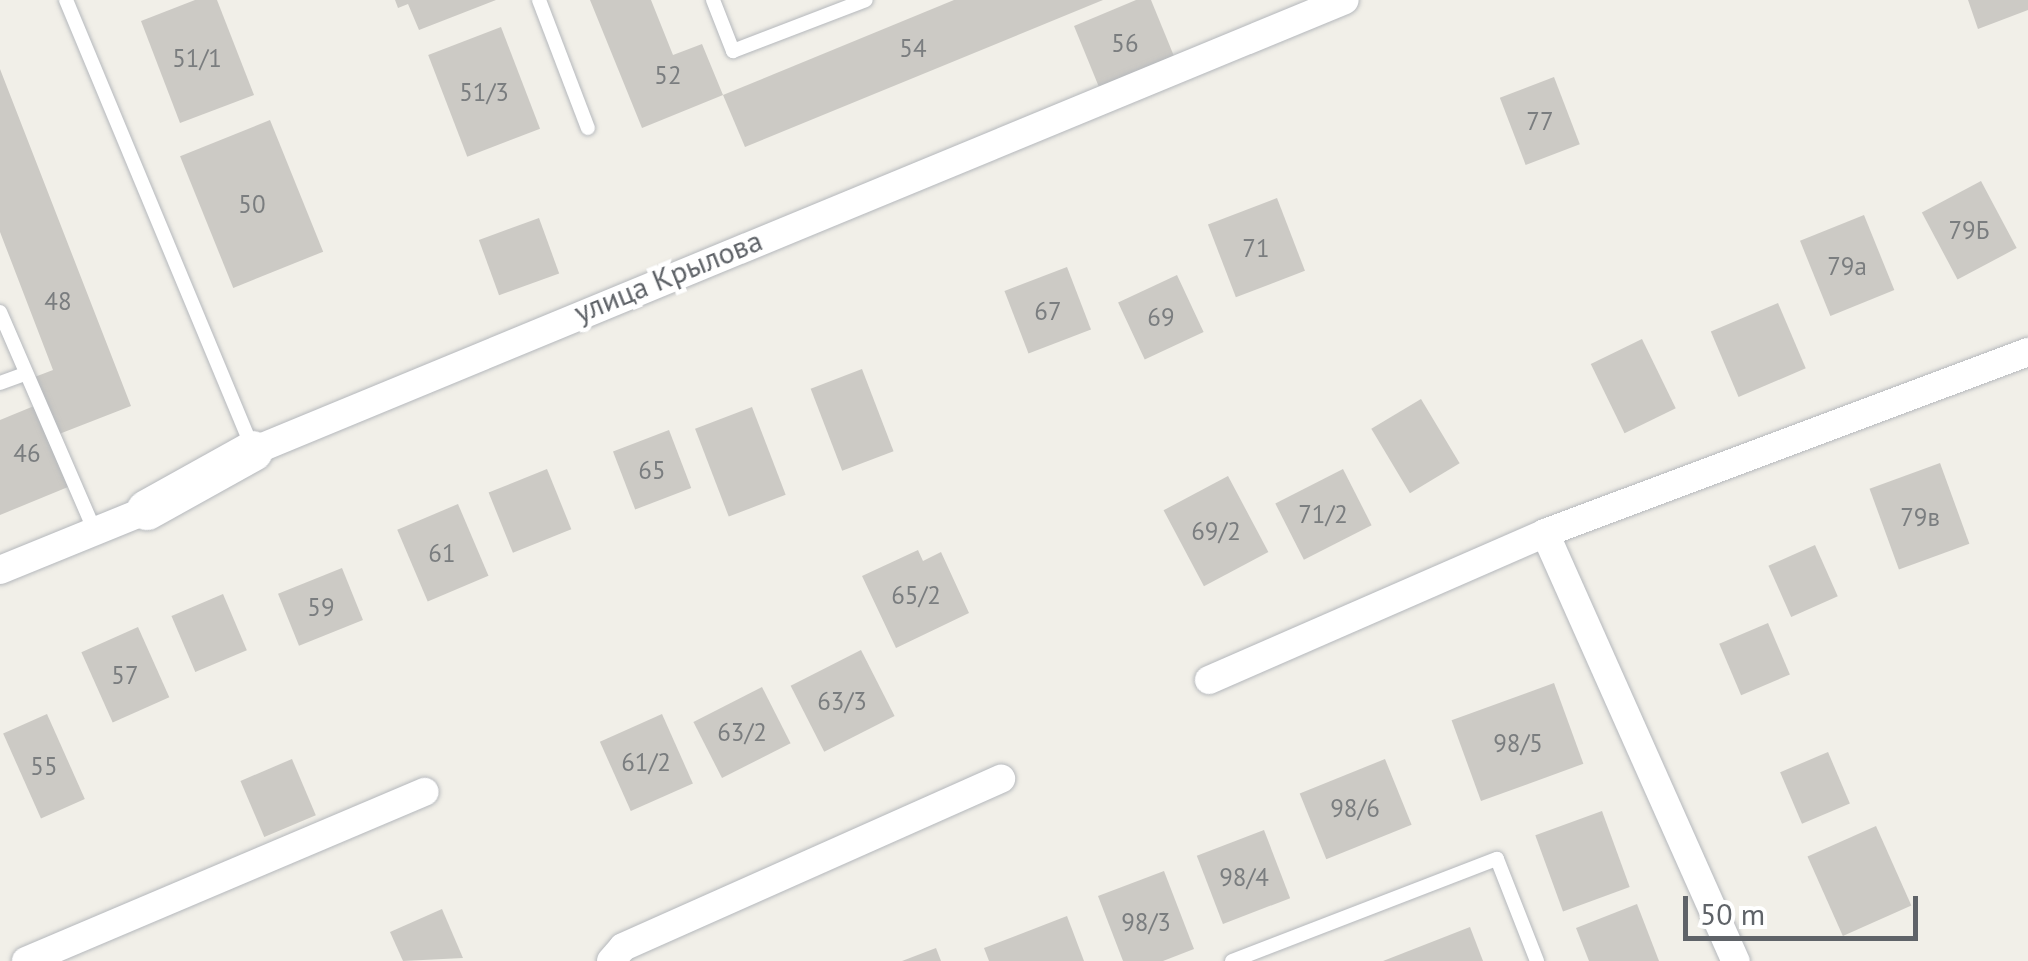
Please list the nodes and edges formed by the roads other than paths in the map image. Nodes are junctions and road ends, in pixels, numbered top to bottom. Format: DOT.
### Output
graph roads {
  1 [pos="66,0"];
  2 [pos="538,0"];
  3 [pos="713,0"];
  4 [pos="866,0"];
  5 [pos="1345,0"];
  6 [pos="588,128"];
  7 [pos="0,312"];
  8 [pos="2028,352"];
  9 [pos="25,374"];
  10 [pos="0,383"];
  11 [pos="254,450"];
  12 [pos="147,510"];
  13 [pos="95,532"];
  14 [pos="1545,533"];
  15 [pos="0,570"];
  16 [pos="1209,680"];
  17 [pos="1001,778"];
  18 [pos="425,792"];
  19 [pos="26,961"];
  20 [pos="611,961"];
  21 [pos="1232,961"];
  22 [pos="1536,961"];
  23 [pos="1736,961"];
  1 -- 11 [label="lane"];
  2 -- 6 [label="lane"];
  3 -- 4 [label="lane"];
  5 -- 11 [label="street, улица Крылова"];
  7 -- 9 [label="lane"];
  8 -- 14 [label="street"];
  9 -- 10 [label="lane"];
  9 -- 13 [label="lane"];
  11 -- 12 [label="street, улица Крылова"];
  12 -- 13 [label="street, улица Крылова"];
  13 -- 15 [label="street, улица Крылова"];
  14 -- 16 [label="street"];
  14 -- 23 [label="street"];
  17 -- 20 [label="street"];
  18 -- 19 [label="street"];
  21 -- 22 [label="lane"];
}
